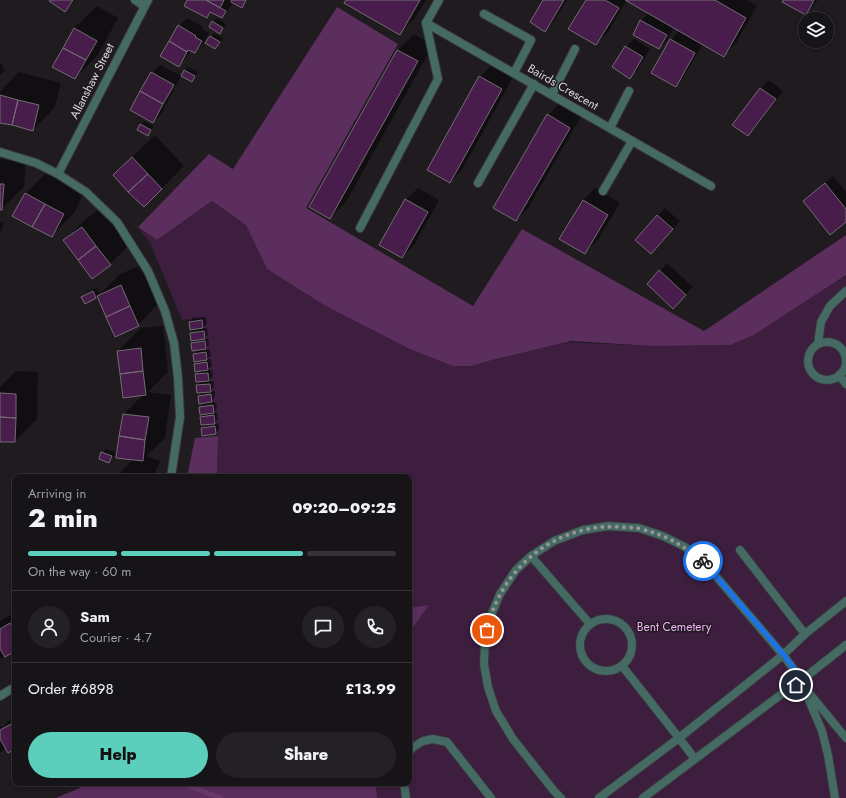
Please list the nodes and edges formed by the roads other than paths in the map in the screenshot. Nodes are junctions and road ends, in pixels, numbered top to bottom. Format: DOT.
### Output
graph roads {
  1 [pos="135,0"];
  2 [pos="439,0"];
  3 [pos="146,3"];
  4 [pos="484,14"];
  5 [pos="426,23"];
  6 [pos="574,49"];
  7 [pos="514,73"];
  8 [pos="534,84"];
  9 [pos="629,91"];
  10 [pos="552,94"];
  11 [pos="610,128"];
  12 [pos="632,140"];
  13 [pos="0,152"];
  14 [pos="58,174"];
  15 [pos="478,183"];
  16 [pos="711,186"];
  17 [pos="603,191"];
  18 [pos="360,228"];
  19 [pos="846,290"];
  20 [pos="818,344"];
  21 [pos="846,360"];
  22 [pos="839,376"];
  23 [pos="846,384"];
  24 [pos="171,474"];
  25 [pos="740,550"];
  26 [pos="531,556"];
  27 [pos="846,602"];
  28 [pos="590,624"];
  29 [pos="805,634"];
  30 [pos="846,645"];
  31 [pos="784,655"];
  32 [pos="623,667"];
  33 [pos="799,682"];
  34 [pos="12,689"];
  35 [pos="806,693"];
  36 [pos="0,696"];
  37 [pos="679,738"];
  38 [pos="846,738"];
  39 [pos="412,748"];
  40 [pos="695,759"];
  41 [pos="404,786"];
  42 [pos="406,798"];
  43 [pos="491,798"];
  44 [pos="561,798"];
  45 [pos="599,798"];
  46 [pos="643,798"];
  47 [pos="835,798"];
  1 -- 3 [label="street"];
  2 -- 5 [label="street"];
  3 -- 14 [label="street, Allanshaw Street"];
  4 -- 7 [label="street"];
  5 -- 7 [label="street, Bairds Crescent"];
  5 -- 18 [label="street"];
  6 -- 10 [label="street"];
  7 -- 8 [label="street, Bairds Crescent"];
  8 -- 10 [label="street, Bairds Crescent"];
  8 -- 15 [label="street"];
  9 -- 11 [label="street"];
  10 -- 11 [label="street, Bairds Crescent"];
  11 -- 12 [label="street, Bairds Crescent"];
  12 -- 16 [label="street, Bairds Crescent"];
  12 -- 17 [label="street"];
  13 -- 14 [label="street"];
  14 -- 24 [label="street"];
  19 -- 20 [label="street"];
  20 -- 21 [label="street"];
  20 -- 22 [label="street"];
  21 -- 22 [label="street"];
  22 -- 23 [label="street"];
  25 -- 29 [label="street"];
  26 -- 28 [label="street"];
  26 -- 31 [label="street"];
  26 -- 44 [label="street"];
  27 -- 29 [label="street"];
  28 -- 32 [label="street"];
  28 -- 32 [label="street"];
  29 -- 31 [label="street"];
  30 -- 33 [label="street"];
  31 -- 33 [label="street"];
  31 -- 37 [label="street"];
  32 -- 37 [label="street"];
  33 -- 35 [label="street"];
  33 -- 40 [label="street"];
  34 -- 36 [label="street"];
  35 -- 38 [label="street"];
  35 -- 47 [label="street"];
  37 -- 40 [label="street"];
  37 -- 45 [label="street"];
  39 -- 43 [label="street"];
  40 -- 46 [label="street"];
  41 -- 42 [label="street"];
}
